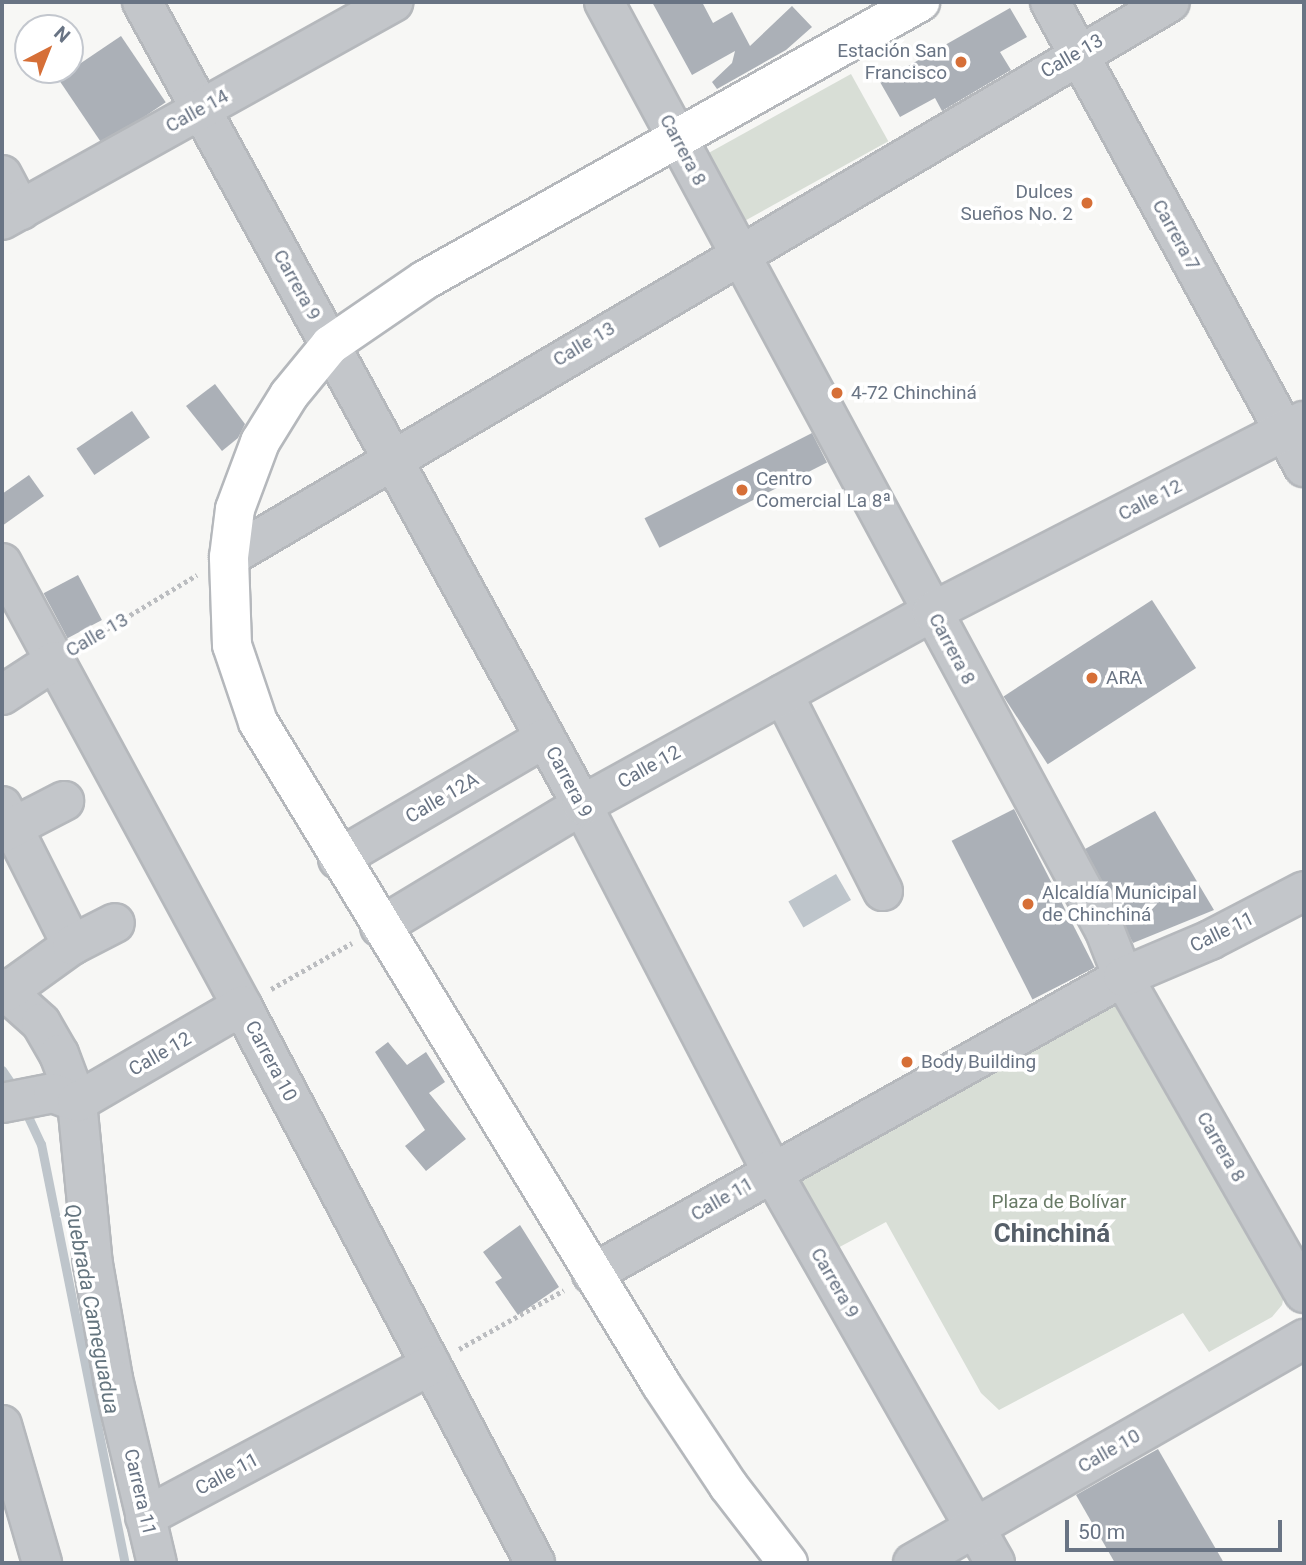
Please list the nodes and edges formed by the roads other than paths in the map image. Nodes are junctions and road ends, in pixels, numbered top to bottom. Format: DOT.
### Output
graph roads {
  1 [pos="142,2"];
  2 [pos="604,2"];
  3 [pos="920,2"];
  4 [pos="1049,2"];
  5 [pos="1170,2"];
  6 [pos="387,3"];
  7 [pos="1076,53"];
  8 [pos="201,109"];
  9 [pos="677,139"];
  10 [pos="2,175"];
  11 [pos="11,215"];
  12 [pos="737,253"];
  13 [pos="330,345"];
  14 [pos="1294,426"];
  15 [pos="394,457"];
  16 [pos="1304,467"];
  17 [pos="229,556"];
  18 [pos="2,563"];
  19 [pos="932,612"];
  20 [pos="54,661"];
  21 [pos="783,694"];
  22 [pos="2,695"];
  23 [pos="545,738"];
  24 [pos="64,801"];
  25 [pos="582,805"];
  26 [pos="5,822"];
  27 [pos="338,859"];
  28 [pos="883,891"];
  29 [pos="1304,891"];
  30 [pos="115,923"];
  31 [pos="380,927"];
  32 [pos="72,945"];
  33 [pos="1123,977"];
  34 [pos="5,990"];
  35 [pos="242,1006"];
  36 [pos="65,1098"];
  37 [pos="5,1102"];
  38 [pos="771,1170"];
  39 [pos="592,1274"];
  40 [pos="1304,1293"];
  41 [pos="1304,1339"];
  42 [pos="431,1365"];
  43 [pos="2,1425"];
  44 [pos="145,1517"];
  45 [pos="975,1528"];
  46 [pos="42,1563"];
  47 [pos="157,1563"];
  48 [pos="535,1563"];
  49 [pos="788,1563"];
  50 [pos="913,1563"];
  51 [pos="995,1563"];
  1 -- 8 [label="street, Carrera 9"];
  2 -- 9 [label="street, Carrera 8"];
  3 -- 9 [label="main road"];
  4 -- 7 [label="street, Carrera 7"];
  5 -- 7 [label="street, Calle 13"];
  6 -- 8 [label="street, Calle 14"];
  7 -- 12 [label="street, Calle 13"];
  7 -- 14 [label="street, Carrera 7"];
  8 -- 11 [label="street, Calle 14"];
  8 -- 13 [label="street, Carrera 9"];
  9 -- 12 [label="street, Carrera 8"];
  9 -- 13 [label="main road"];
  10 -- 11 [label="street"];
  12 -- 15 [label="street, Calle 13"];
  12 -- 19 [label="street, Carrera 8"];
  13 -- 15 [label="street, Carrera 9"];
  13 -- 17 [label="main road"];
  14 -- 16 [label="street, Carrera 7"];
  14 -- 19 [label="street, Calle 12"];
  15 -- 17 [label="street, Calle 13"];
  15 -- 23 [label="street, Carrera 9"];
  17 -- 27 [label="main road"];
  18 -- 20 [label="street, Carrera 10"];
  19 -- 21 [label="street, Calle 12"];
  19 -- 33 [label="street, Carrera 8"];
  20 -- 22 [label="street, Calle 13"];
  20 -- 35 [label="street, Carrera 10"];
  21 -- 25 [label="street, Calle 12"];
  21 -- 28 [label="street"];
  23 -- 25 [label="street, Carrera 9"];
  23 -- 27 [label="street, Calle 12A"];
  24 -- 26 [label="street"];
  25 -- 31 [label="street, Calle 12"];
  25 -- 38 [label="street, Carrera 9"];
  26 -- 32 [label="street"];
  27 -- 31 [label="main road"];
  29 -- 33 [label="street, Calle 11"];
  30 -- 32 [label="street"];
  31 -- 39 [label="main road"];
  32 -- 34 [label="street"];
  33 -- 38 [label="street, Calle 11"];
  33 -- 40 [label="street, Carrera 8"];
  34 -- 36 [label="street, Carrera 11"];
  35 -- 36 [label="street, Calle 12"];
  35 -- 42 [label="street, Carrera 10"];
  36 -- 37 [label="street, Calle 12"];
  36 -- 44 [label="street, Carrera 11"];
  38 -- 39 [label="street, Calle 11"];
  38 -- 45 [label="street, Carrera 9"];
  39 -- 49 [label="main road"];
  41 -- 45 [label="street, Calle 10"];
  42 -- 44 [label="street, Calle 11"];
  42 -- 48 [label="street, Carrera 10"];
  43 -- 46 [label="street"];
  44 -- 47 [label="street, Carrera 11"];
  45 -- 50 [label="street, Calle 10"];
  45 -- 51 [label="street, Carrera 9"];
}
